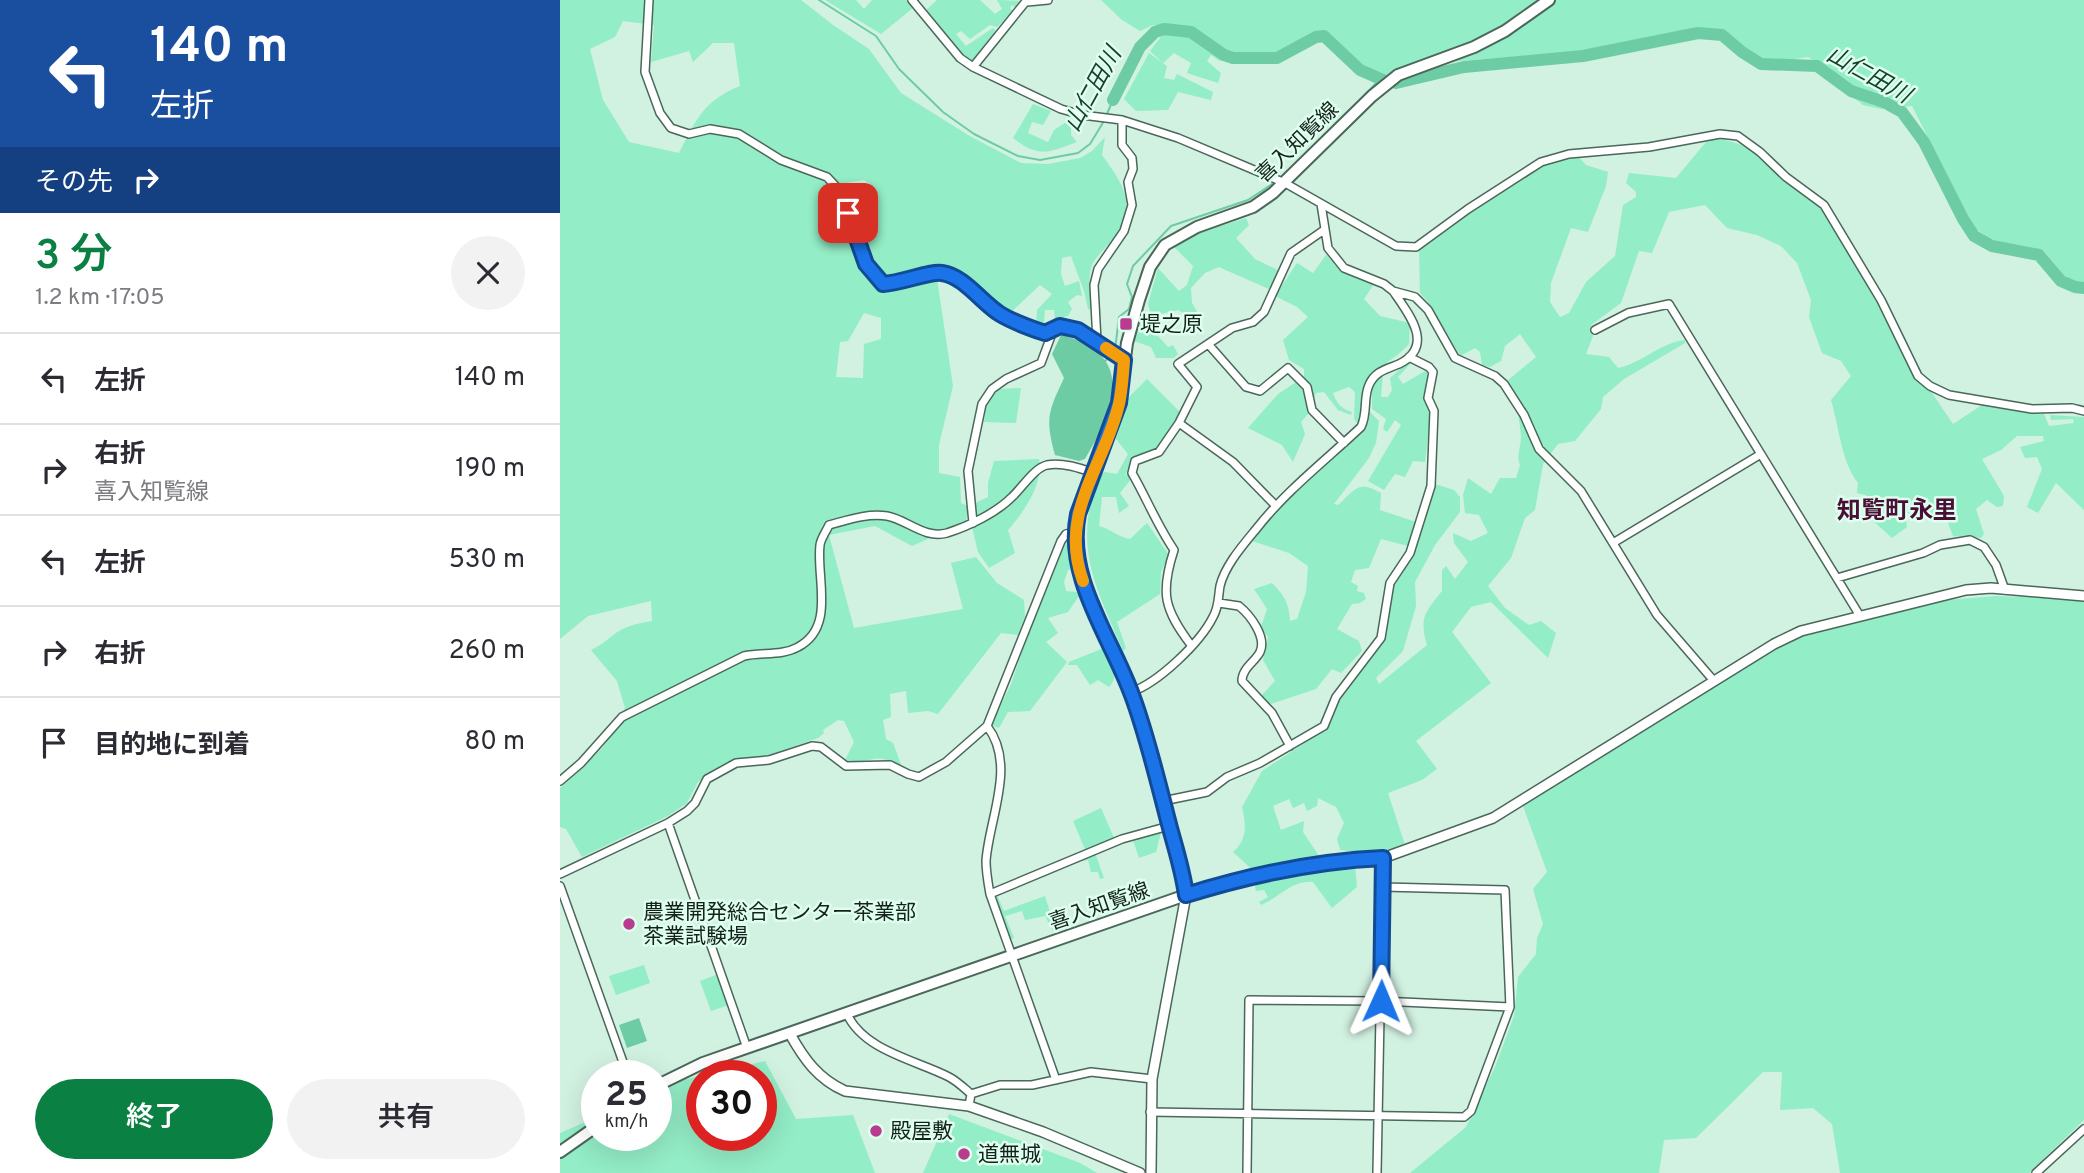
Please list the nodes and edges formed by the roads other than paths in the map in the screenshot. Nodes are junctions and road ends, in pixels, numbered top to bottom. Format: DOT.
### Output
graph roads {
  1 [pos="649,0"];
  2 [pos="912,0"];
  3 [pos="1048,0"];
  4 [pos="1549,0"];
  5 [pos="1027,1"];
  6 [pos="973,67"];
  7 [pos="1122,120"];
  8 [pos="1285,183"];
  9 [pos="1321,204"];
  10 [pos="1324,230"];
  11 [pos="1393,291"];
  12 [pos="1054,328"];
  13 [pos="1595,330"];
  14 [pos="1097,341"];
  15 [pos="1209,345"];
  16 [pos="1409,357"];
  17 [pos="1124,360"];
  18 [pos="2084,411"];
  19 [pos="1179,423"];
  20 [pos="1344,443"];
  21 [pos="1760,454"];
  22 [pos="1094,473"];
  23 [pos="1275,505"];
  24 [pos="973,523"];
  25 [pos="1074,532"];
  26 [pos="1613,543"];
  27 [pos="1837,578"];
  28 [pos="2005,590"];
  29 [pos="2082,594"];
  30 [pos="1219,603"];
  31 [pos="1860,616"];
  32 [pos="1191,645"];
  33 [pos="1714,681"];
  34 [pos="1131,692"];
  35 [pos="987,726"];
  36 [pos="1290,746"];
  37 [pos="560,781"];
  38 [pos="1163,801"];
  39 [pos="668,823"];
  40 [pos="1169,826"];
  41 [pos="1383,858"];
  42 [pos="560,874"];
  43 [pos="560,886"];
  44 [pos="1383,887"];
  45 [pos="990,894"];
  46 [pos="1186,895"];
  47 [pos="1013,956"];
  48 [pos="1381,1001"];
  49 [pos="1510,1007"];
  50 [pos="847,1014"];
  51 [pos="790,1034"];
  52 [pos="747,1048"];
  53 [pos="622,1060"];
  54 [pos="672,1077"];
  55 [pos="1152,1079"];
  56 [pos="1056,1080"];
  57 [pos="971,1094"];
  58 [pos="969,1106"];
  59 [pos="1150,1112"];
  60 [pos="1247,1113"];
  61 [pos="1379,1115"];
  62 [pos="2084,1129"];
  63 [pos="581,1137"];
  64 [pos="560,1152"];
  65 [pos="1140,1173"];
  66 [pos="1150,1173"];
  67 [pos="1247,1173"];
  68 [pos="1377,1173"];
  69 [pos="2036,1173"];
  1 -- 12 [label="street"];
  2 -- 6 [label="street"];
  3 -- 5 [label="street"];
  4 -- 8 [label="main road, 喜入知覧線"];
  5 -- 6 [label="street"];
  6 -- 7 [label="street"];
  7 -- 8 [label="street"];
  7 -- 14 [label="street"];
  8 -- 9 [label="street"];
  8 -- 17 [label="main road, 喜入知覧線"];
  9 -- 10 [label="street"];
  9 -- 18 [label="street"];
  10 -- 11 [label="street"];
  10 -- 15 [label="street"];
  11 -- 16 [label="street"];
  11 -- 26 [label="street"];
  12 -- 14 [label="street"];
  12 -- 24 [label="street"];
  13 -- 21 [label="street"];
  14 -- 17 [label="street"];
  15 -- 19 [label="street"];
  15 -- 20 [label="street"];
  16 -- 20 [label="street"];
  16 -- 36 [label="street"];
  17 -- 22 [label="main road, 喜入知覧線"];
  19 -- 23 [label="street"];
  19 -- 32 [label="street"];
  20 -- 23 [label="street"];
  21 -- 26 [label="street"];
  21 -- 27 [label="street"];
  22 -- 24 [label="street"];
  22 -- 25 [label="main road, 喜入知覧線"];
  23 -- 30 [label="street"];
  24 -- 37 [label="street"];
  25 -- 34 [label="main road, 喜入知覧線"];
  25 -- 35 [label="street"];
  26 -- 33 [label="street"];
  27 -- 28 [label="street"];
  27 -- 31 [label="street"];
  28 -- 29 [label="street"];
  28 -- 31 [label="street"];
  30 -- 32 [label="street"];
  30 -- 36 [label="street"];
  31 -- 33 [label="street"];
  32 -- 34 [label="street"];
  33 -- 41 [label="street"];
  34 -- 38 [label="main road, 喜入知覧線"];
  35 -- 39 [label="street"];
  35 -- 45 [label="street"];
  36 -- 38 [label="street"];
  38 -- 40 [label="main road, 喜入知覧線"];
  39 -- 42 [label="street"];
  39 -- 52 [label="street"];
  40 -- 45 [label="street"];
  40 -- 46 [label="main road, 喜入知覧線"];
  41 -- 44 [label="street"];
  41 -- 46 [label="street"];
  43 -- 53 [label="street"];
  44 -- 48 [label="street"];
  44 -- 49 [label="street"];
  45 -- 47 [label="street"];
  46 -- 47 [label="main road, 喜入知覧線"];
  46 -- 55 [label="street"];
  47 -- 50 [label="main road, 喜入知覧線"];
  47 -- 56 [label="street"];
  48 -- 49 [label="street"];
  48 -- 60 [label="street"];
  48 -- 61 [label="street"];
  49 -- 61 [label="street"];
  50 -- 51 [label="main road, 喜入知覧線"];
  50 -- 57 [label="street"];
  51 -- 52 [label="main road, 喜入知覧線"];
  51 -- 58 [label="street"];
  52 -- 54 [label="main road, 喜入知覧線"];
  55 -- 56 [label="street"];
  55 -- 59 [label="street"];
  56 -- 57 [label="street"];
  57 -- 58 [label="street"];
  58 -- 65 [label="street"];
  59 -- 60 [label="street"];
  59 -- 66 [label="street"];
  60 -- 61 [label="street"];
  60 -- 67 [label="street"];
  61 -- 68 [label="street"];
  62 -- 69 [label="street"];
  63 -- 64 [label="main road"];
}
